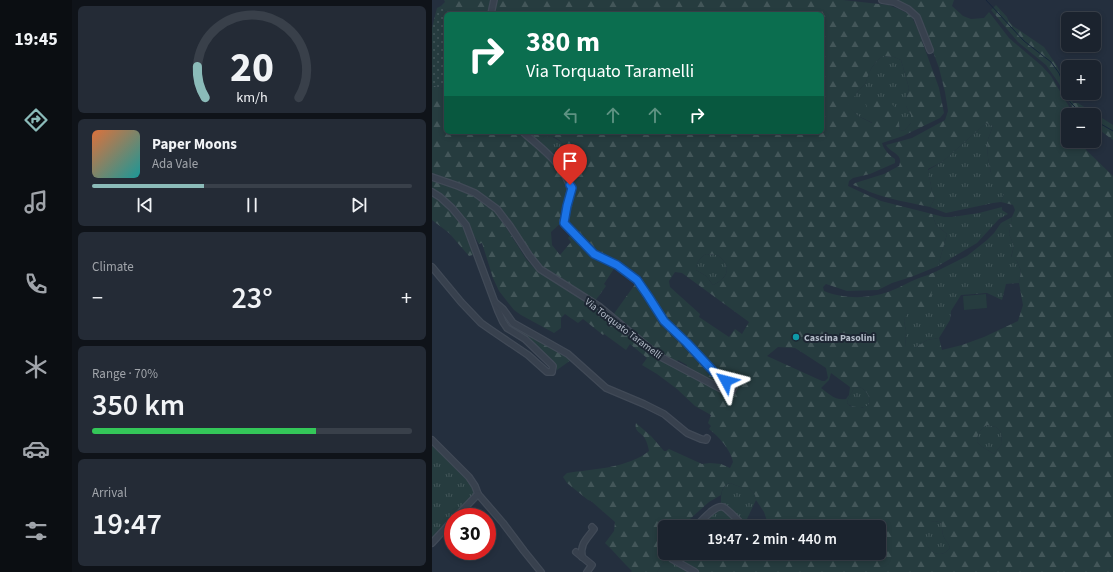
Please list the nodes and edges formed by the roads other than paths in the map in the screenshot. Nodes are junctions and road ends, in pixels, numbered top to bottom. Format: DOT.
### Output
graph roads {
  1 [pos="494,0"];
  2 [pos="882,0"];
  3 [pos="491,12"];
  4 [pos="930,50"];
  5 [pos="524,134"];
  6 [pos="432,177"];
  7 [pos="432,192"];
  8 [pos="432,267"];
  9 [pos="496,303"];
  10 [pos="513,323"];
  11 [pos="507,328"];
  12 [pos="707,438"];
  13 [pos="432,440"];
  14 [pos="478,494"];
  15 [pos="465,508"];
  16 [pos="703,520"];
  17 [pos="738,520"];
  18 [pos="594,529"];
  19 [pos="444,530"];
  20 [pos="432,543"];
  21 [pos="576,552"];
  22 [pos="582,557"];
  23 [pos="674,560"];
  24 [pos="541,572"];
  25 [pos="587,572"];
  26 [pos="695,572"];
  1 -- 3 [label="street"];
  2 -- 4 [label="street"];
  5 -- 6 [label="street, Via Torquato Taramelli"];
  7 -- 9 [label="street"];
  8 -- 11 [label="street"];
  9 -- 10 [label="street"];
  9 -- 11 [label="street"];
  10 -- 11 [label="street"];
  10 -- 12 [label="street"];
  13 -- 14 [label="street"];
  14 -- 15 [label="street"];
  14 -- 24 [label="street"];
  16 -- 17 [label="street"];
  18 -- 22 [label="street"];
  19 -- 20 [label="street"];
  21 -- 22 [label="street"];
  22 -- 25 [label="street"];
  23 -- 26 [label="street"];
}
